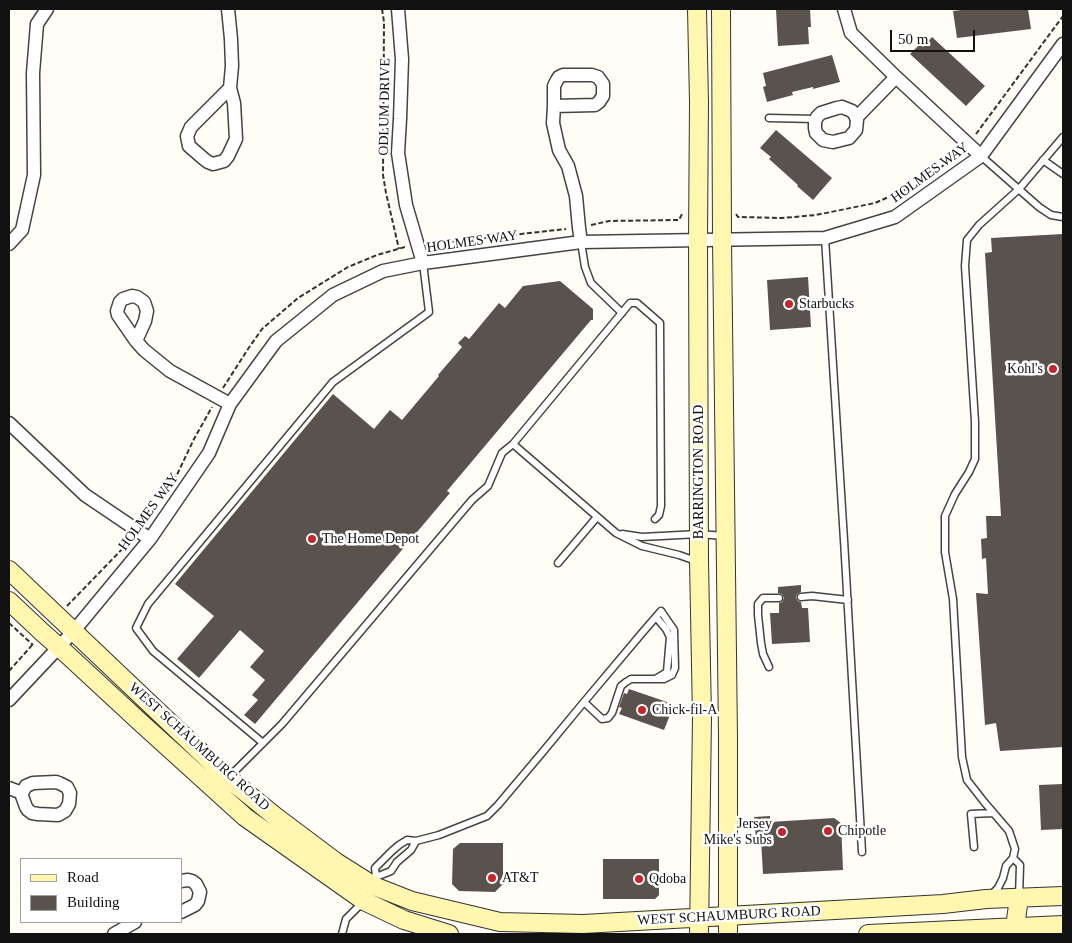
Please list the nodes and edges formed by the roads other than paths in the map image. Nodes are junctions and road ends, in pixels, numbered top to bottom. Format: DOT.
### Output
graph roads {
  1 [pos="47,9"];
  2 [pos="228,9"];
  3 [pos="398,9"];
  4 [pos="697,9"];
  5 [pos="721,9"];
  6 [pos="844,9"];
  7 [pos="1063,44"];
  8 [pos="896,77"];
  9 [pos="230,88"];
  10 [pos="554,106"];
  11 [pos="769,118"];
  12 [pos="856,118"];
  13 [pos="816,119"];
  14 [pos="1063,137"];
  15 [pos="981,156"];
  16 [pos="1043,160"];
  17 [pos="1063,174"];
  18 [pos="1019,189"];
  19 [pos="1063,217"];
  20 [pos="825,238"];
  21 [pos="722,239"];
  22 [pos="698,240"];
  23 [pos="581,242"];
  24 [pos="9,244"];
  25 [pos="423,263"];
  26 [pos="622,312"];
  27 [pos="136,341"];
  28 [pos="230,404"];
  29 [pos="9,422"];
  30 [pos="513,444"];
  31 [pos="597,517"];
  32 [pos="655,519"];
  33 [pos="616,533"];
  34 [pos="699,534"];
  35 [pos="725,537"];
  36 [pos="150,539"];
  37 [pos="699,562"];
  38 [pos="558,563"];
  39 [pos="9,570"];
  40 [pos="801,596"];
  41 [pos="778,598"];
  42 [pos="9,600"];
  43 [pos="848,600"];
  44 [pos="656,617"];
  45 [pos="73,632"];
  46 [pos="59,647"];
  47 [pos="769,667"];
  48 [pos="656,679"];
  49 [pos="9,700"];
  50 [pos="584,702"];
  51 [pos="262,743"];
  52 [pos="228,778"];
  53 [pos="9,788"];
  54 [pos="22,792"];
  55 [pos="993,813"];
  56 [pos="416,841"];
  57 [pos="974,847"];
  58 [pos="862,852"];
  59 [pos="1013,858"];
  60 [pos="182,881"];
  61 [pos="375,882"];
  62 [pos="1063,896"];
  63 [pos="1019,898"];
  64 [pos="986,899"];
  65 [pos="364,901"];
  66 [pos="182,912"];
  67 [pos="728,916"];
  68 [pos="133,923"];
  69 [pos="699,926"];
  70 [pos="1049,929"];
  71 [pos="1015,931"];
  72 [pos="114,934"];
  73 [pos="342,934"];
  74 [pos="449,934"];
  75 [pos="728,934"];
  76 [pos="868,934"];
  1 -- 24 [label="street"];
  2 -- 9 [label="street"];
  3 -- 25 [label="street, ODLUM DRIVE"];
  4 -- 22 [label="main road, BARRINGTON ROAD"];
  5 -- 21 [label="main road, BARRINGTON ROAD"];
  6 -- 8 [label="street"];
  7 -- 15 [label="street, HOLMES WAY"];
  8 -- 12 [label="street"];
  8 -- 15 [label="street"];
  9 -- 9 [label="street"];
  10 -- 23 [label="street"];
  11 -- 13 [label="lane"];
  12 -- 13 [label="street"];
  12 -- 13 [label="street"];
  14 -- 16 [label="lane"];
  15 -- 18 [label="lane"];
  15 -- 20 [label="street, HOLMES WAY"];
  16 -- 17 [label="lane"];
  16 -- 18 [label="lane"];
  18 -- 19 [label="lane"];
  18 -- 55 [label="lane"];
  20 -- 21 [label="street, HOLMES WAY"];
  20 -- 43 [label="lane"];
  21 -- 22 [label="street, HOLMES WAY"];
  21 -- 35 [label="main road, BARRINGTON ROAD"];
  22 -- 23 [label="street, HOLMES WAY"];
  22 -- 34 [label="main road, BARRINGTON ROAD"];
  23 -- 25 [label="street, HOLMES WAY"];
  23 -- 26 [label="lane"];
  25 -- 28 [label="street, HOLMES WAY"];
  25 -- 51 [label="lane"];
  26 -- 30 [label="lane"];
  26 -- 32 [label="lane"];
  27 -- 28 [label="street"];
  28 -- 36 [label="street, HOLMES WAY"];
  29 -- 36 [label="street"];
  30 -- 31 [label="lane"];
  30 -- 51 [label="lane"];
  31 -- 33 [label="lane"];
  31 -- 38 [label="lane"];
  33 -- 34 [label="lane"];
  33 -- 37 [label="lane"];
  34 -- 35 [label="lane"];
  34 -- 37 [label="main road, BARRINGTON ROAD"];
  35 -- 67 [label="main road, BARRINGTON ROAD"];
  36 -- 45 [label="street, HOLMES WAY"];
  37 -- 69 [label="main road, BARRINGTON ROAD"];
  39 -- 45 [label="main road, WEST SCHAUMBURG ROAD"];
  40 -- 43 [label="lane"];
  41 -- 47 [label="lane"];
  42 -- 46 [label="main road, WEST SCHAUMBURG ROAD"];
  43 -- 58 [label="lane"];
  44 -- 48 [label="lane"];
  44 -- 48 [label="lane"];
  44 -- 50 [label="lane"];
  45 -- 46 [label="street, HOLMES WAY"];
  45 -- 52 [label="main road, WEST SCHAUMBURG ROAD"];
  46 -- 49 [label="street, HOLMES WAY"];
  46 -- 65 [label="main road, WEST SCHAUMBURG ROAD"];
  48 -- 50 [label="lane"];
  50 -- 56 [label="lane"];
  51 -- 52 [label="lane"];
  52 -- 61 [label="main road, WEST SCHAUMBURG ROAD"];
  53 -- 54 [label="street"];
  55 -- 57 [label="lane"];
  55 -- 59 [label="lane"];
  56 -- 61 [label="lane"];
  56 -- 61 [label="lane"];
  59 -- 63 [label="lane"];
  59 -- 64 [label="lane"];
  60 -- 66 [label="street"];
  61 -- 65 [label="lane"];
  61 -- 69 [label="main road, WEST SCHAUMBURG ROAD"];
  62 -- 63 [label="main road, WEST SCHAUMBURG ROAD"];
  63 -- 64 [label="main road, WEST SCHAUMBURG ROAD"];
  63 -- 71 [label="main road"];
  64 -- 67 [label="main road, WEST SCHAUMBURG ROAD"];
  65 -- 73 [label="lane"];
  65 -- 74 [label="main road, WEST SCHAUMBURG ROAD"];
  67 -- 69 [label="main road, WEST SCHAUMBURG ROAD"];
  67 -- 75 [label="main road, BARRINGTON ROAD"];
  68 -- 72 [label="street"];
  70 -- 71 [label="main road"];
  71 -- 76 [label="main road"];
}
